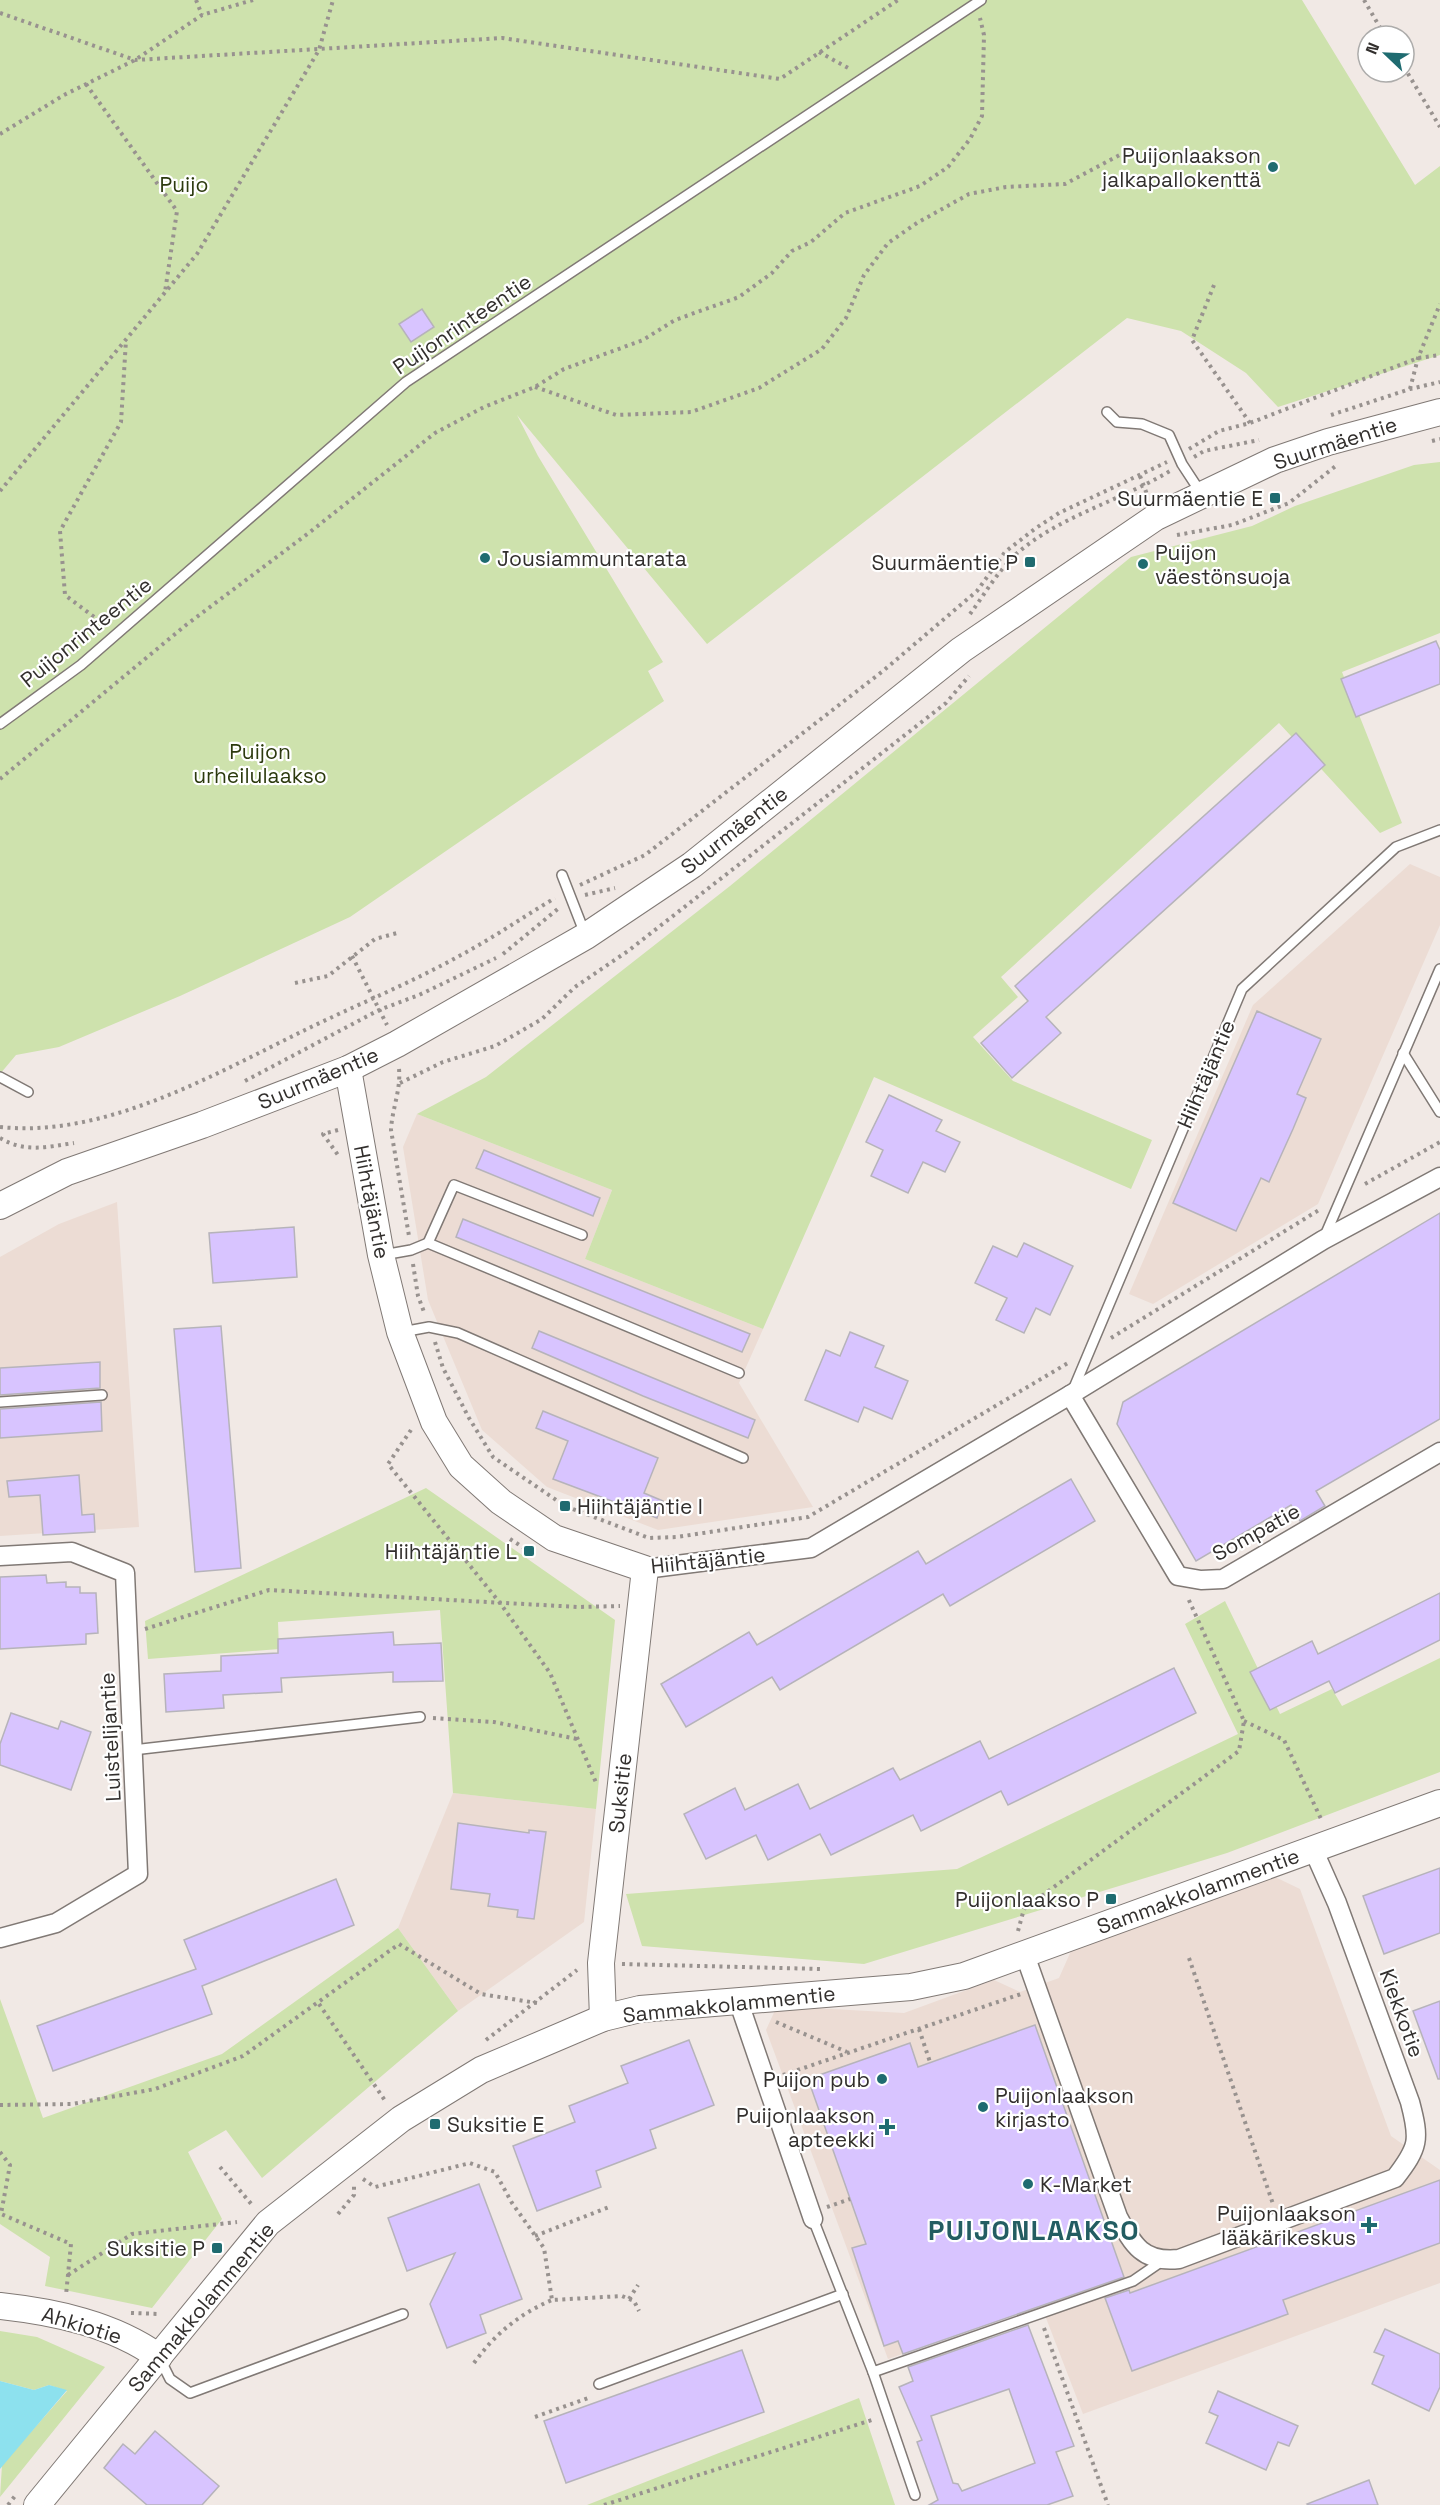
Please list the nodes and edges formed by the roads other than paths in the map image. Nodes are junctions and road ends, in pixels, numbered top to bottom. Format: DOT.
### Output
graph roads {
  1 [pos="979,1"];
  2 [pos="1107,412"];
  3 [pos="1440,412"];
  4 [pos="1203,495"];
  5 [pos="0,724"];
  6 [pos="1440,830"];
  7 [pos="562,875"];
  8 [pos="586,936"];
  9 [pos="1440,969"];
  10 [pos="1403,1053"];
  11 [pos="348,1069"];
  12 [pos="0,1077"];
  13 [pos="28,1092"];
  14 [pos="1440,1112"];
  15 [pos="1440,1177"];
  16 [pos="5,1201"];
  17 [pos="582,1235"];
  18 [pos="1323,1240"];
  19 [pos="428,1243"];
  20 [pos="381,1255"];
  21 [pos="400,1332"];
  22 [pos="739,1373"];
  23 [pos="102,1395"];
  24 [pos="1070,1395"];
  25 [pos="0,1402"];
  26 [pos="1440,1452"];
  27 [pos="743,1458"];
  28 [pos="0,1556"];
  29 [pos="645,1569"];
  30 [pos="420,1717"];
  31 [pos="133,1750"];
  32 [pos="1440,1803"];
  33 [pos="1312,1838"];
  34 [pos="0,1938"];
  35 [pos="1026,1943"];
  36 [pos="738,2000"];
  37 [pos="603,2018"];
  38 [pos="819,2214"];
  39 [pos="1162,2261"];
  40 [pos="843,2294"];
  41 [pos="0,2306"];
  42 [pos="403,2313"];
  43 [pos="159,2357"];
  44 [pos="873,2372"];
  45 [pos="599,2384"];
  46 [pos="915,2495"];
  47 [pos="30,2496"];
  1 -- 5 [label="lane, Puijonrinteentie"];
  2 -- 4 [label="lane"];
  3 -- 4 [label="street, Suurmäentie"];
  4 -- 8 [label="street, Suurmäentie"];
  6 -- 24 [label="lane, Hiihtäjäntie"];
  7 -- 8 [label="lane"];
  8 -- 11 [label="street, Suurmäentie"];
  9 -- 10 [label="lane"];
  10 -- 14 [label="lane"];
  10 -- 18 [label="lane"];
  11 -- 16 [label="street, Suurmäentie"];
  11 -- 20 [label="street, Hiihtäjäntie"];
  12 -- 13 [label="lane"];
  15 -- 18 [label="street, Hiihtäjäntie"];
  17 -- 19 [label="lane"];
  18 -- 24 [label="street, Hiihtäjäntie"];
  19 -- 20 [label="lane"];
  19 -- 22 [label="lane"];
  20 -- 21 [label="street, Hiihtäjäntie"];
  21 -- 27 [label="lane"];
  21 -- 29 [label="street, Hiihtäjäntie"];
  23 -- 25 [label="lane"];
  24 -- 26 [label="street, Sompatie"];
  24 -- 29 [label="street, Hiihtäjäntie"];
  28 -- 31 [label="street, Luistelijantie"];
  29 -- 37 [label="street, Suksitie"];
  30 -- 31 [label="lane"];
  31 -- 34 [label="street, Luistelijantie"];
  32 -- 33 [label="street, Sammakkolammentie"];
  33 -- 35 [label="street, Sammakkolammentie"];
  33 -- 39 [label="street, Kiekkotie"];
  35 -- 36 [label="street, Sammakkolammentie"];
  35 -- 39 [label="street"];
  36 -- 37 [label="street, Sammakkolammentie"];
  36 -- 38 [label="street"];
  37 -- 43 [label="street, Sammakkolammentie"];
  38 -- 40 [label="lane"];
  39 -- 44 [label="lane"];
  40 -- 44 [label="lane"];
  40 -- 45 [label="lane"];
  41 -- 43 [label="street, Ahkiotie"];
  42 -- 43 [label="lane"];
  43 -- 47 [label="street, Sammakkolammentie"];
  44 -- 46 [label="lane"];
}
